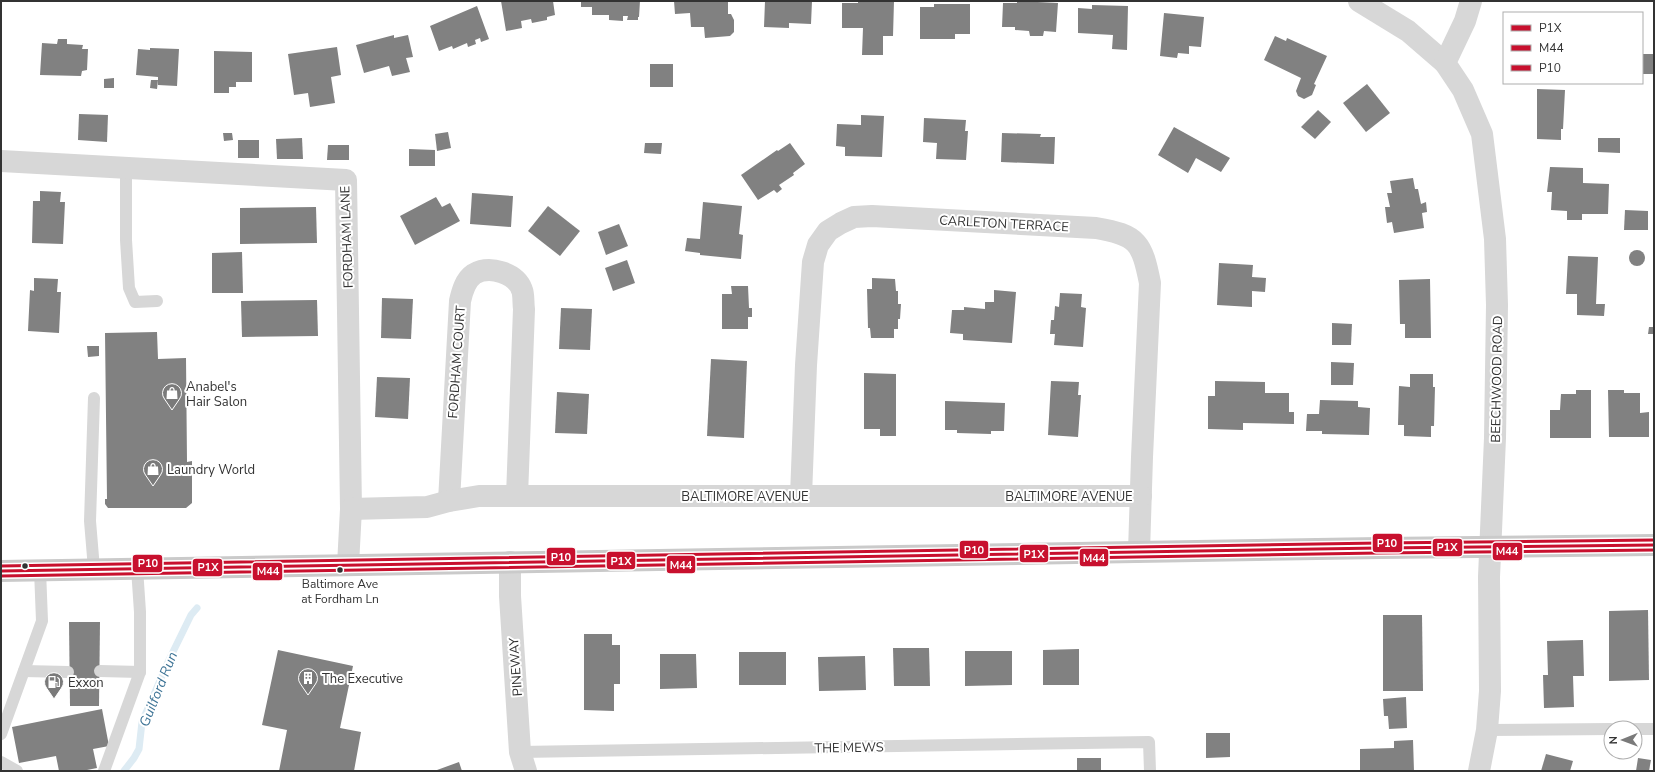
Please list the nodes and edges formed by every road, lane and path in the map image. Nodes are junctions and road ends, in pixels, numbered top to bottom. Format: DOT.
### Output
graph roads {
  1 [pos="1359,1"];
  2 [pos="1471,1"];
  3 [pos="1445,63"];
  4 [pos="1,161"];
  5 [pos="126,168"];
  6 [pos="157,300"];
  7 [pos="94,398"];
  8 [pos="518,496"];
  9 [pos="801,496"];
  10 [pos="1141,496"];
  11 [pos="449,500"];
  12 [pos="351,509"];
  13 [pos="1654,545"];
  14 [pos="1490,547"];
  15 [pos="1139,552"];
  16 [pos="510,562"];
  17 [pos="348,565"];
  18 [pos="137,568"];
  19 [pos="94,569"];
  20 [pos="40,570"];
  21 [pos="1,571"];
  22 [pos="24,671"];
  23 [pos="100,671"];
  24 [pos="68,672"];
  25 [pos="140,672"];
  26 [pos="1603,729"];
  27 [pos="1643,729"];
  28 [pos="1654,729"];
  29 [pos="1487,730"];
  30 [pos="1,734"];
  31 [pos="1,762"];
  32 [pos="523,762"];
  33 [pos="17,771"];
  34 [pos="104,771"];
  35 [pos="1150,771"];
  36 [pos="1479,771"];
  1 -- 3 [label="street, BEECHWOOD ROAD"];
  2 -- 3 [label="street"];
  3 -- 14 [label="street, BEECHWOOD ROAD"];
  4 -- 5 [label="street, FORDHAM LANE"];
  5 -- 6 [label="lane"];
  5 -- 12 [label="street, FORDHAM LANE"];
  7 -- 19 [label="lane"];
  8 -- 9 [label="street, BALTIMORE AVENUE"];
  8 -- 11 [label="street, BALTIMORE AVENUE"];
  8 -- 11 [label="street, FORDHAM COURT"];
  9 -- 10 [label="street, BALTIMORE AVENUE"];
  9 -- 10 [label="street, CARLETON TERRACE"];
  10 -- 15 [label="street, CARLETON TERRACE"];
  11 -- 12 [label="street, BALTIMORE AVENUE"];
  12 -- 17 [label="street, FORDHAM LANE"];
  13 -- 14 [label="main road"];
  14 -- 15 [label="main road"];
  14 -- 29 [label="street, BEECHWOOD ROAD"];
  15 -- 16 [label="main road"];
  16 -- 17 [label="main road"];
  16 -- 32 [label="street, PINEWAY"];
  17 -- 18 [label="main road"];
  18 -- 19 [label="main road"];
  18 -- 25 [label="lane"];
  19 -- 20 [label="main road"];
  20 -- 21 [label="main road"];
  20 -- 22 [label="lane"];
  22 -- 24 [label="lane"];
  22 -- 30 [label="lane"];
  23 -- 25 [label="lane"];
  25 -- 34 [label="lane"];
  26 -- 29 [label="lane"];
  27 -- 28 [label="lane"];
  29 -- 36 [label="street, BEECHWOOD ROAD"];
  31 -- 33 [label="lane"];
  32 -- 35 [label="lane, THE MEWS"];
}
